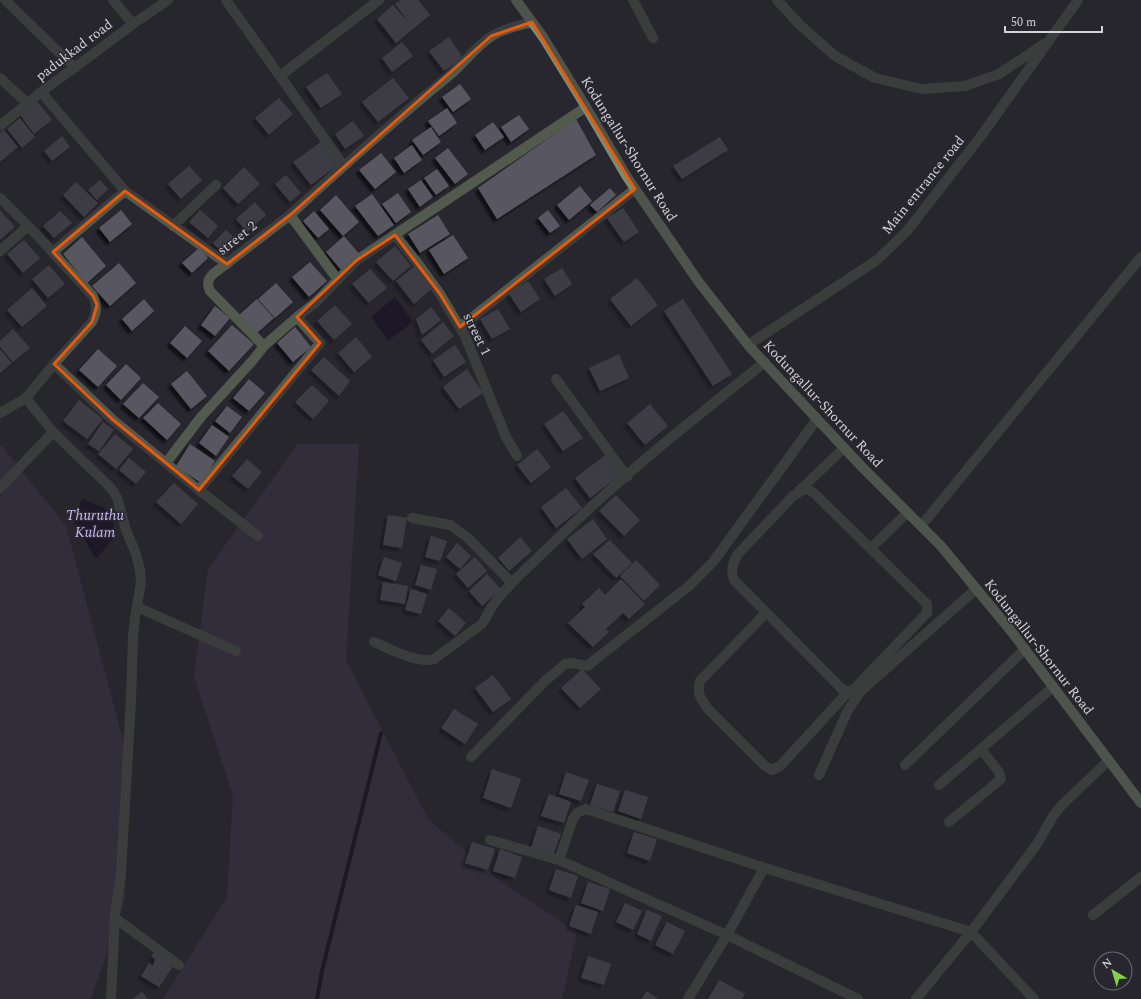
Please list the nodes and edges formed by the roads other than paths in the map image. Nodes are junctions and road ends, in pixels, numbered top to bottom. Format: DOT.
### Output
graph roads {
  1 [pos="5,0"];
  2 [pos="113,0"];
  3 [pos="168,0"];
  4 [pos="226,0"];
  5 [pos="378,0"];
  6 [pos="516,0"];
  7 [pos="633,0"];
  8 [pos="777,0"];
  9 [pos="1078,0"];
  10 [pos="532,22"];
  11 [pos="133,24"];
  12 [pos="653,38"];
  13 [pos="1050,40"];
  14 [pos="75,68"];
  15 [pos="280,76"];
  16 [pos="0,78"];
  17 [pos="41,92"];
  18 [pos="27,103"];
  19 [pos="586,108"];
  20 [pos="0,126"];
  21 [pos="344,165"];
  22 [pos="216,185"];
  23 [pos="635,189"];
  24 [pos="125,191"];
  25 [pos="0,198"];
  26 [pos="290,215"];
  27 [pos="28,226"];
  28 [pos="173,226"];
  29 [pos="395,235"];
  30 [pos="0,251"];
  31 [pos="53,252"];
  32 [pos="1141,257"];
  33 [pos="226,264"];
  34 [pos="338,280"];
  35 [pos="297,317"];
  36 [pos="460,327"];
  37 [pos="748,345"];
  38 [pos="264,346"];
  39 [pos="765,362"];
  40 [pos="54,364"];
  41 [pos="556,379"];
  42 [pos="26,398"];
  43 [pos="0,413"];
  44 [pos="817,419"];
  45 [pos="53,432"];
  46 [pos="844,448"];
  47 [pos="517,456"];
  48 [pos="166,463"];
  49 [pos="627,476"];
  50 [pos="0,488"];
  51 [pos="199,490"];
  52 [pos="799,491"];
  53 [pos="907,513"];
  54 [pos="412,518"];
  55 [pos="921,526"];
  56 [pos="258,536"];
  57 [pos="871,548"];
  58 [pos="512,583"];
  59 [pos="976,589"];
  60 [pos="137,607"];
  61 [pos="766,613"];
  62 [pos="374,642"];
  63 [pos="1025,649"];
  64 [pos="236,651"];
  65 [pos="1053,687"];
  66 [pos="849,691"];
  67 [pos="981,749"];
  68 [pos="472,757"];
  69 [pos="1109,760"];
  70 [pos="905,765"];
  71 [pos="819,775"];
  72 [pos="939,784"];
  73 [pos="1141,803"];
  74 [pos="949,822"];
  75 [pos="490,840"];
  76 [pos="559,860"];
  77 [pos="764,868"];
  78 [pos="1141,877"];
  79 [pos="1093,916"];
  80 [pos="115,918"];
  81 [pos="971,932"];
  82 [pos="727,935"];
  83 [pos="179,965"];
  84 [pos="111,999"];
  85 [pos="688,999"];
  86 [pos="858,999"];
  87 [pos="916,999"];
  88 [pos="1034,999"];
  1 -- 14 [label="street"];
  2 -- 11 [label="street"];
  3 -- 11 [label="street, padukkad road"];
  4 -- 15 [label="street"];
  5 -- 15 [label="street"];
  6 -- 10 [label="main road, Kodungallur-Shornur Road"];
  7 -- 12 [label="street"];
  8 -- 13 [label="street"];
  9 -- 13 [label="street, Main entrance road"];
  10 -- 19 [label="main road, Kodungallur-Shornur Road"];
  10 -- 21 [label="street, street 2"];
  11 -- 14 [label="street, padukkad road"];
  13 -- 37 [label="street, Main entrance road"];
  14 -- 17 [label="street, padukkad road"];
  15 -- 21 [label="street"];
  16 -- 18 [label="street"];
  17 -- 18 [label="street, padukkad road"];
  17 -- 24 [label="street"];
  18 -- 20 [label="street, padukkad road"];
  19 -- 23 [label="main road, Kodungallur-Shornur Road"];
  19 -- 29 [label="street"];
  21 -- 26 [label="street, street 2"];
  22 -- 28 [label="street"];
  23 -- 36 [label="street"];
  23 -- 37 [label="main road, Kodungallur-Shornur Road"];
  24 -- 28 [label="street"];
  24 -- 31 [label="street"];
  25 -- 27 [label="street"];
  26 -- 33 [label="street, street 2"];
  26 -- 34 [label="street"];
  27 -- 30 [label="street"];
  27 -- 31 [label="street"];
  28 -- 33 [label="street"];
  29 -- 34 [label="street"];
  29 -- 36 [label="street, street 1"];
  31 -- 40 [label="street"];
  32 -- 55 [label="street"];
  33 -- 38 [label="street, street 2"];
  34 -- 35 [label="street"];
  35 -- 38 [label="street"];
  35 -- 51 [label="street"];
  36 -- 47 [label="street, street 1"];
  37 -- 39 [label="main road, Kodungallur-Shornur Road"];
  38 -- 48 [label="street"];
  39 -- 44 [label="main road, Kodungallur-Shornur Road"];
  39 -- 49 [label="street"];
  40 -- 42 [label="street"];
  40 -- 48 [label="street"];
  41 -- 49 [label="street"];
  42 -- 43 [label="street"];
  42 -- 45 [label="street"];
  44 -- 46 [label="main road, Kodungallur-Shornur Road"];
  44 -- 68 [label="street"];
  45 -- 50 [label="street"];
  45 -- 60 [label="street"];
  46 -- 52 [label="street"];
  46 -- 53 [label="main road, Kodungallur-Shornur Road"];
  48 -- 51 [label="street"];
  49 -- 58 [label="street"];
  51 -- 56 [label="street"];
  52 -- 57 [label="street"];
  52 -- 61 [label="street"];
  53 -- 55 [label="main road, Kodungallur-Shornur Road"];
  53 -- 57 [label="street"];
  54 -- 58 [label="street"];
  55 -- 59 [label="main road, Kodungallur-Shornur Road"];
  57 -- 66 [label="street"];
  58 -- 62 [label="street"];
  59 -- 63 [label="main road, Kodungallur-Shornur Road"];
  59 -- 71 [label="street"];
  60 -- 64 [label="street"];
  60 -- 80 [label="street"];
  61 -- 66 [label="street"];
  61 -- 66 [label="street"];
  63 -- 65 [label="main road, Kodungallur-Shornur Road"];
  63 -- 70 [label="street"];
  65 -- 67 [label="street"];
  65 -- 69 [label="main road, Kodungallur-Shornur Road"];
  67 -- 72 [label="street"];
  67 -- 74 [label="street"];
  69 -- 73 [label="main road, Kodungallur-Shornur Road"];
  69 -- 81 [label="street"];
  75 -- 76 [label="street"];
  76 -- 77 [label="street"];
  76 -- 82 [label="street"];
  77 -- 81 [label="street"];
  77 -- 82 [label="street"];
  78 -- 79 [label="street"];
  80 -- 83 [label="street"];
  80 -- 84 [label="street"];
  81 -- 87 [label="street"];
  81 -- 88 [label="street"];
  82 -- 85 [label="street"];
  82 -- 86 [label="street"];
}
